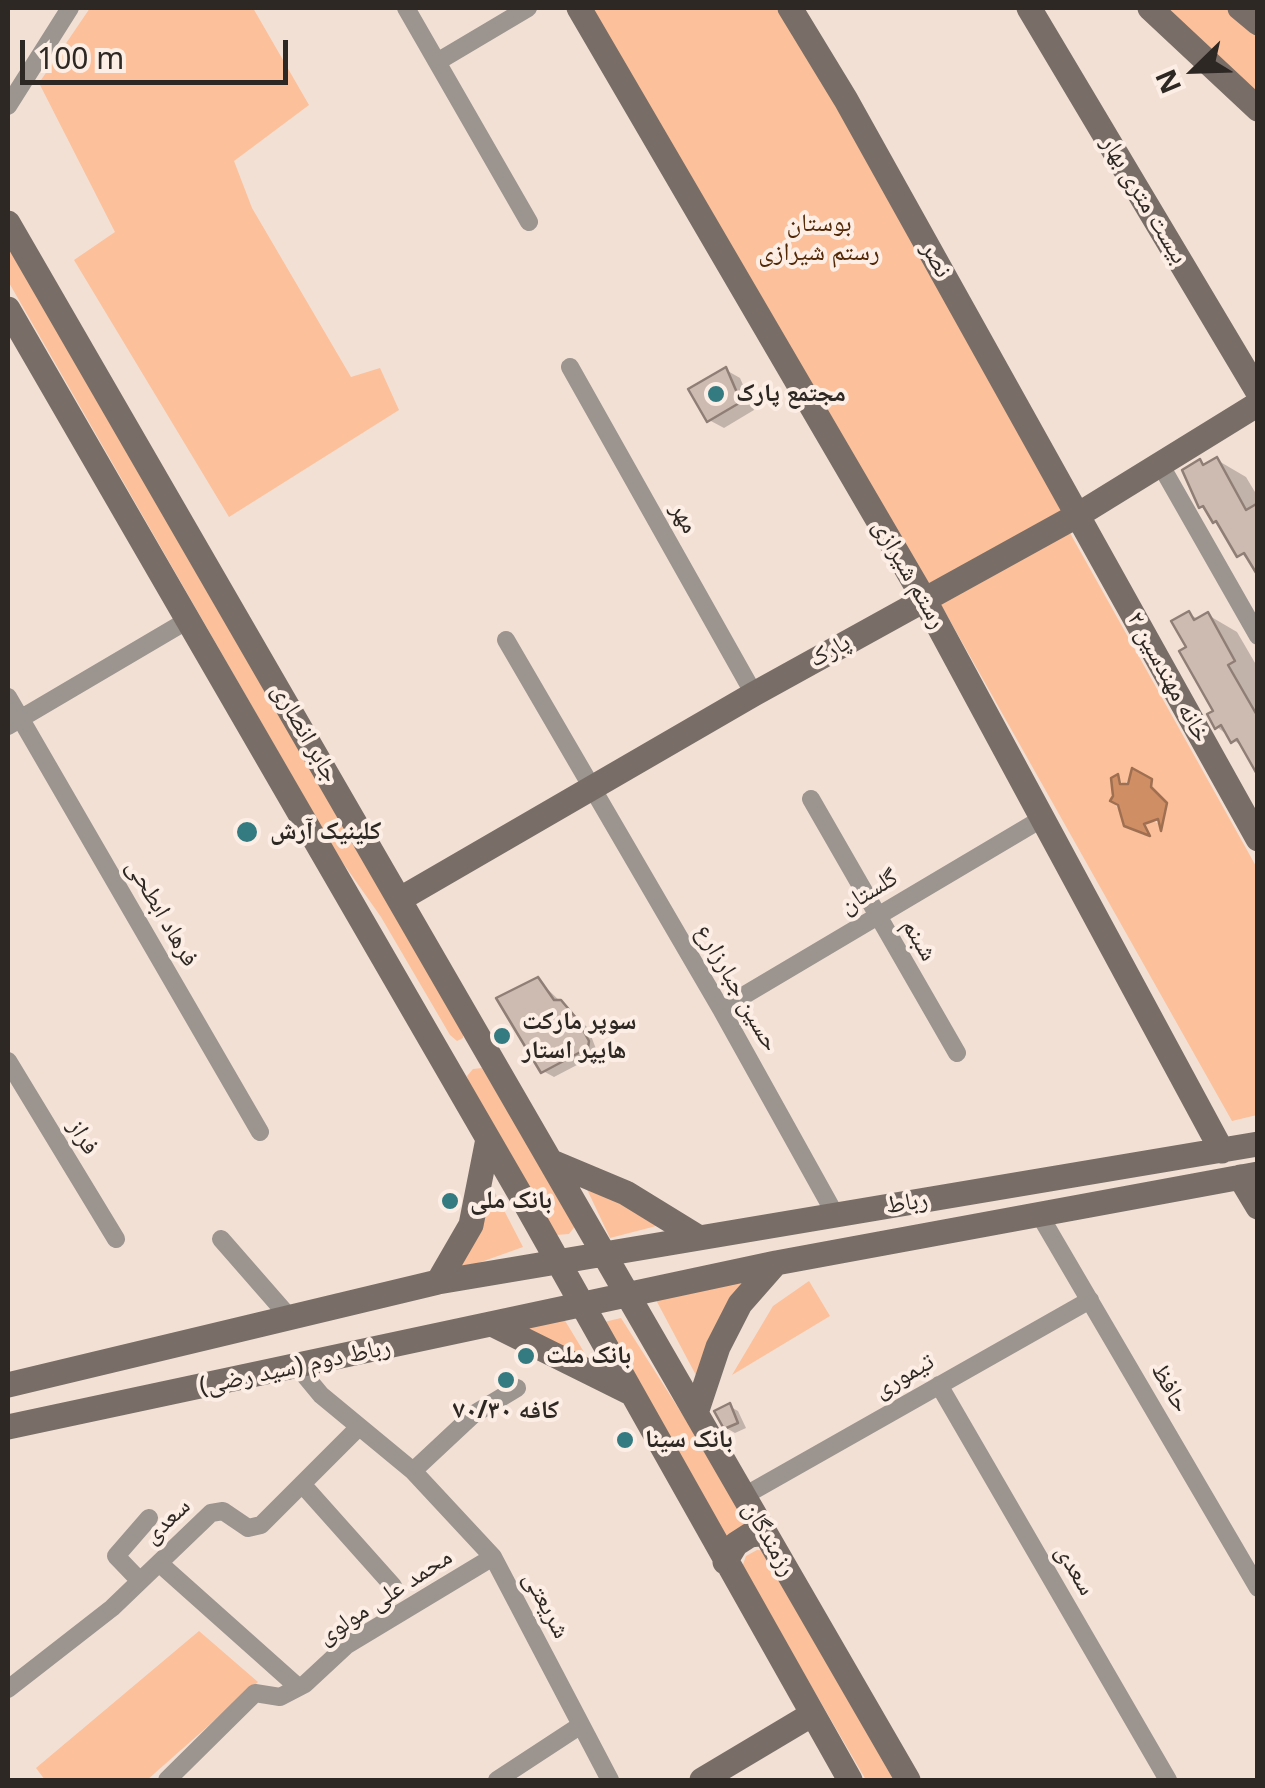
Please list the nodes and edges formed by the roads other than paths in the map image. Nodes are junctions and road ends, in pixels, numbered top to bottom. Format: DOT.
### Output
graph roads {
  1 [pos="70,8"];
  2 [pos="406,8"];
  3 [pos="528,8"];
  4 [pos="578,8"];
  5 [pos="790,8"];
  6 [pos="1029,8"];
  7 [pos="1150,8"];
  8 [pos="1240,8"];
  9 [pos="1258,23"];
  10 [pos="438,62"];
  11 [pos="8,106"];
  12 [pos="1258,109"];
  13 [pos="529,222"];
  14 [pos="8,223"];
  15 [pos="8,310"];
  16 [pos="570,367"];
  17 [pos="1258,392"];
  18 [pos="1258,404"];
  19 [pos="1160,464"];
  20 [pos="1078,515"];
  21 [pos="924,598"];
  22 [pos="188,620"];
  23 [pos="1258,636"];
  24 [pos="506,640"];
  25 [pos="754,694"];
  26 [pos="8,697"];
  27 [pos="14,723"];
  28 [pos="591,789"];
  29 [pos="811,799"];
  30 [pos="1042,818"];
  31 [pos="1258,840"];
  32 [pos="402,898"];
  33 [pos="876,916"];
  34 [pos="721,1009"];
  35 [pos="482,1039"];
  36 [pos="957,1054"];
  37 [pos="8,1061"];
  38 [pos="444,1064"];
  39 [pos="260,1132"];
  40 [pos="488,1139"];
  41 [pos="1258,1144"];
  42 [pos="1222,1150"];
  43 [pos="552,1162"];
  44 [pos="1249,1176"];
  45 [pos="1258,1207"];
  46 [pos="834,1214"];
  47 [pos="1039,1214"];
  48 [pos="696,1236"];
  49 [pos="116,1238"];
  50 [pos="222,1239"];
  51 [pos="604,1253"];
  52 [pos="557,1261"];
  53 [pos="776,1263"];
  54 [pos="438,1282"];
  55 [pos="629,1297"];
  56 [pos="1090,1300"];
  57 [pos="582,1307"];
  58 [pos="290,1318"];
  59 [pos="494,1325"];
  60 [pos="115,1359"];
  61 [pos="297,1366"];
  62 [pos="8,1385"];
  63 [pos="939,1385"];
  64 [pos="517,1388"];
  65 [pos="631,1393"];
  66 [pos="125,1402"];
  67 [pos="696,1413"];
  68 [pos="8,1426"];
  69 [pos="359,1426"];
  70 [pos="412,1472"];
  71 [pos="302,1484"];
  72 [pos="744,1496"];
  73 [pos="149,1518"];
  74 [pos="765,1533"];
  75 [pos="493,1557"];
  76 [pos="725,1562"];
  77 [pos="159,1563"];
  78 [pos="140,1582"];
  79 [pos="392,1586"];
  80 [pos="1258,1588"];
  81 [pos="298,1688"];
  82 [pos="8,1689"];
  83 [pos="812,1715"];
  84 [pos="581,1725"];
  85 [pos="167,1780"];
  86 [pos="498,1780"];
  87 [pos="610,1780"];
  88 [pos="702,1780"];
  89 [pos="850,1780"];
  90 [pos="908,1780"];
  91 [pos="1168,1780"];
  1 -- 11 [label="street"];
  2 -- 10 [label="street"];
  3 -- 10 [label="street"];
  4 -- 21 [label="main road, رستم شیرازی"];
  5 -- 20 [label="main road, نصر"];
  6 -- 17 [label="main road, بیست متری بهار"];
  7 -- 12 [label="main road"];
  8 -- 9 [label="main road"];
  10 -- 13 [label="street"];
  14 -- 32 [label="main road, جابر انصاری"];
  15 -- 22 [label="main road, جابر انصاری"];
  16 -- 25 [label="street, مهر"];
  18 -- 19 [label="main road, پارک"];
  19 -- 20 [label="main road, پارک"];
  19 -- 23 [label="street"];
  20 -- 21 [label="main road, پارک"];
  20 -- 31 [label="main road, خانه مهندسین ۲"];
  21 -- 25 [label="main road, پارک"];
  21 -- 30 [label="main road, رستم شیرازی"];
  22 -- 27 [label="street"];
  22 -- 38 [label="main road, جابر انصاری"];
  24 -- 28 [label="street, حسین جبارزارع"];
  25 -- 28 [label="main road, پارک"];
  26 -- 27 [label="street, فرهاد ابطحی"];
  27 -- 39 [label="street, فرهاد ابطحی"];
  28 -- 32 [label="main road, پارک"];
  28 -- 34 [label="street, حسین جبارزارع"];
  29 -- 33 [label="street, شبنم"];
  30 -- 33 [label="street, گلستان"];
  30 -- 42 [label="main road, رستم شیرازی"];
  32 -- 35 [label="main road, جابر انصاری"];
  33 -- 34 [label="street, گلستان"];
  33 -- 36 [label="street, شبنم"];
  34 -- 46 [label="street, حسین جبارزارع"];
  35 -- 38 [label="main road"];
  35 -- 43 [label="main road, جابر انصاری"];
  37 -- 49 [label="street, فراز"];
  38 -- 40 [label="main road, جابر انصاری"];
  40 -- 52 [label="main road, جابر انصاری"];
  40 -- 54 [label="main road"];
  41 -- 42 [label="main road, رباط"];
  42 -- 46 [label="main road, رباط"];
  43 -- 48 [label="main road"];
  43 -- 51 [label="main road, جابر انصاری"];
  44 -- 45 [label="main road"];
  44 -- 47 [label="main road, رباط"];
  46 -- 48 [label="main road, رباط"];
  47 -- 53 [label="main road, رباط"];
  47 -- 56 [label="street, حافظ"];
  48 -- 51 [label="main road, رباط"];
  50 -- 58 [label="street"];
  51 -- 52 [label="main road, رباط"];
  51 -- 55 [label="main road, جابر انصاری"];
  52 -- 54 [label="main road, رباط دوم (سید رضی)"];
  52 -- 57 [label="main road, جابر انصاری"];
  53 -- 55 [label="main road, رباط"];
  53 -- 67 [label="main road"];
  54 -- 58 [label="main road, رباط دوم (سید رضی)"];
  55 -- 57 [label="main road, رباط"];
  55 -- 67 [label="main road, رزمندگان"];
  56 -- 63 [label="street, تیموری"];
  56 -- 80 [label="street, حافظ"];
  57 -- 59 [label="main road, رباط دوم (سید رضی)"];
  57 -- 65 [label="main road, رزمندگان"];
  58 -- 60 [label="main road, رباط دوم (سید رضی)"];
  59 -- 61 [label="main road, رباط دوم (سید رضی)"];
  59 -- 65 [label="main road"];
  60 -- 62 [label="main road, رباط دوم (سید رضی)"];
  60 -- 66 [label="main road"];
  61 -- 66 [label="main road, رباط دوم (سید رضی)"];
  61 -- 69 [label="street, شریعتی"];
  63 -- 72 [label="street, تیموری"];
  63 -- 91 [label="street, سعدی"];
  64 -- 70 [label="street"];
  65 -- 76 [label="main road, رزمندگان"];
  66 -- 68 [label="main road, رباط دوم (سید رضی)"];
  67 -- 72 [label="main road, رزمندگان"];
  69 -- 70 [label="street, شریعتی"];
  69 -- 71 [label="street, سعدی"];
  70 -- 75 [label="street, شریعتی"];
  71 -- 77 [label="street, سعدی"];
  71 -- 79 [label="street"];
  72 -- 74 [label="main road, رزمندگان"];
  73 -- 78 [label="street"];
  74 -- 76 [label="main road"];
  74 -- 90 [label="main road, رزمندگان"];
  75 -- 81 [label="street, محمد علی مولوی"];
  75 -- 84 [label="street, شریعتی"];
  76 -- 83 [label="main road, رزمندگان"];
  77 -- 78 [label="street, سعدی"];
  77 -- 81 [label="street"];
  78 -- 82 [label="street, سعدی"];
  81 -- 85 [label="street"];
  83 -- 88 [label="main road"];
  83 -- 89 [label="main road, رزمندگان"];
  84 -- 86 [label="street"];
  84 -- 87 [label="street, شریعتی"];
}
